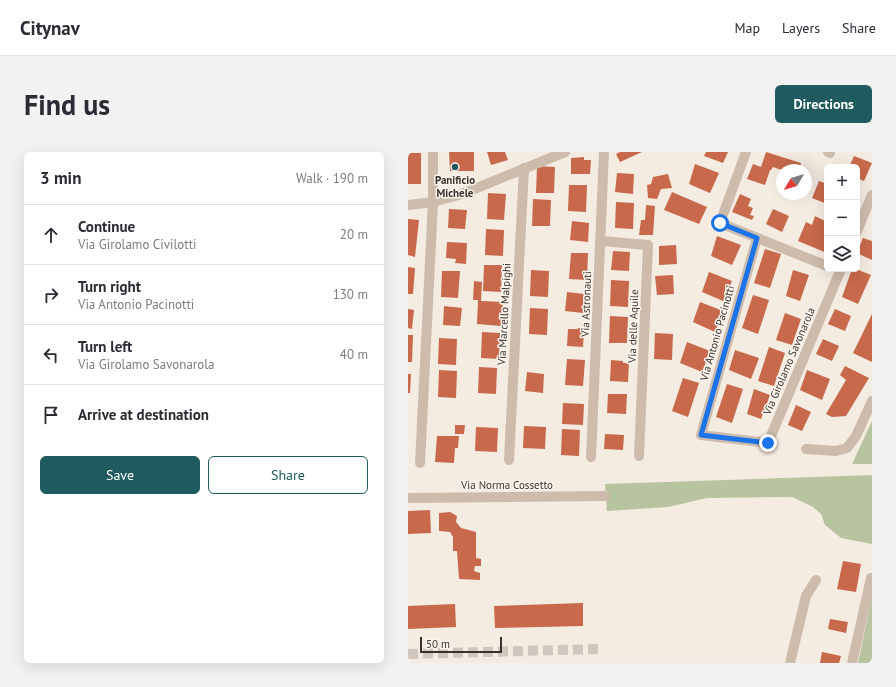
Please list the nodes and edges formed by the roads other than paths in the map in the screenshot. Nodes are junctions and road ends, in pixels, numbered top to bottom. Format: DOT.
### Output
graph roads {
  1 [pos="433,152"];
  2 [pos="565,152"];
  3 [pos="604,152"];
  4 [pos="746,152"];
  5 [pos="544,156"];
  6 [pos="524,168"];
  7 [pos="872,195"];
  8 [pos="433,202"];
  9 [pos="408,205"];
  10 [pos="860,223"];
  11 [pos="757,238"];
  12 [pos="601,241"];
  13 [pos="824,265"];
  14 [pos="837,272"];
  15 [pos="872,401"];
  16 [pos="701,435"];
  17 [pos="806,449"];
  18 [pos="639,456"];
  19 [pos="591,458"];
  20 [pos="509,460"];
  21 [pos="420,463"];
  22 [pos="606,496"];
  23 [pos="408,498"];
  24 [pos="871,578"];
  25 [pos="816,580"];
  26 [pos="790,663"];
  27 [pos="852,663"];
  1 -- 8 [label="street"];
  2 -- 5 [label="street"];
  3 -- 12 [label="street, Via Astronauti"];
  4 -- 11 [label="street"];
  5 -- 6 [label="street"];
  6 -- 8 [label="street"];
  6 -- 20 [label="street, Via Marcello Malpighi"];
  7 -- 10 [label="street"];
  8 -- 9 [label="street"];
  8 -- 21 [label="street"];
  11 -- 13 [label="street"];
  11 -- 16 [label="street, Via Antonio Pacinotti"];
  12 -- 18 [label="street, Via delle Aquile"];
  12 -- 19 [label="street, Via Astronauti"];
  14 -- 16 [label="street, Via Girolamo Savonarola"];
  15 -- 17 [label="street"];
  22 -- 23 [label="street, Via Norma Cossetto"];
  24 -- 27 [label="street"];
  25 -- 26 [label="street"];
}
